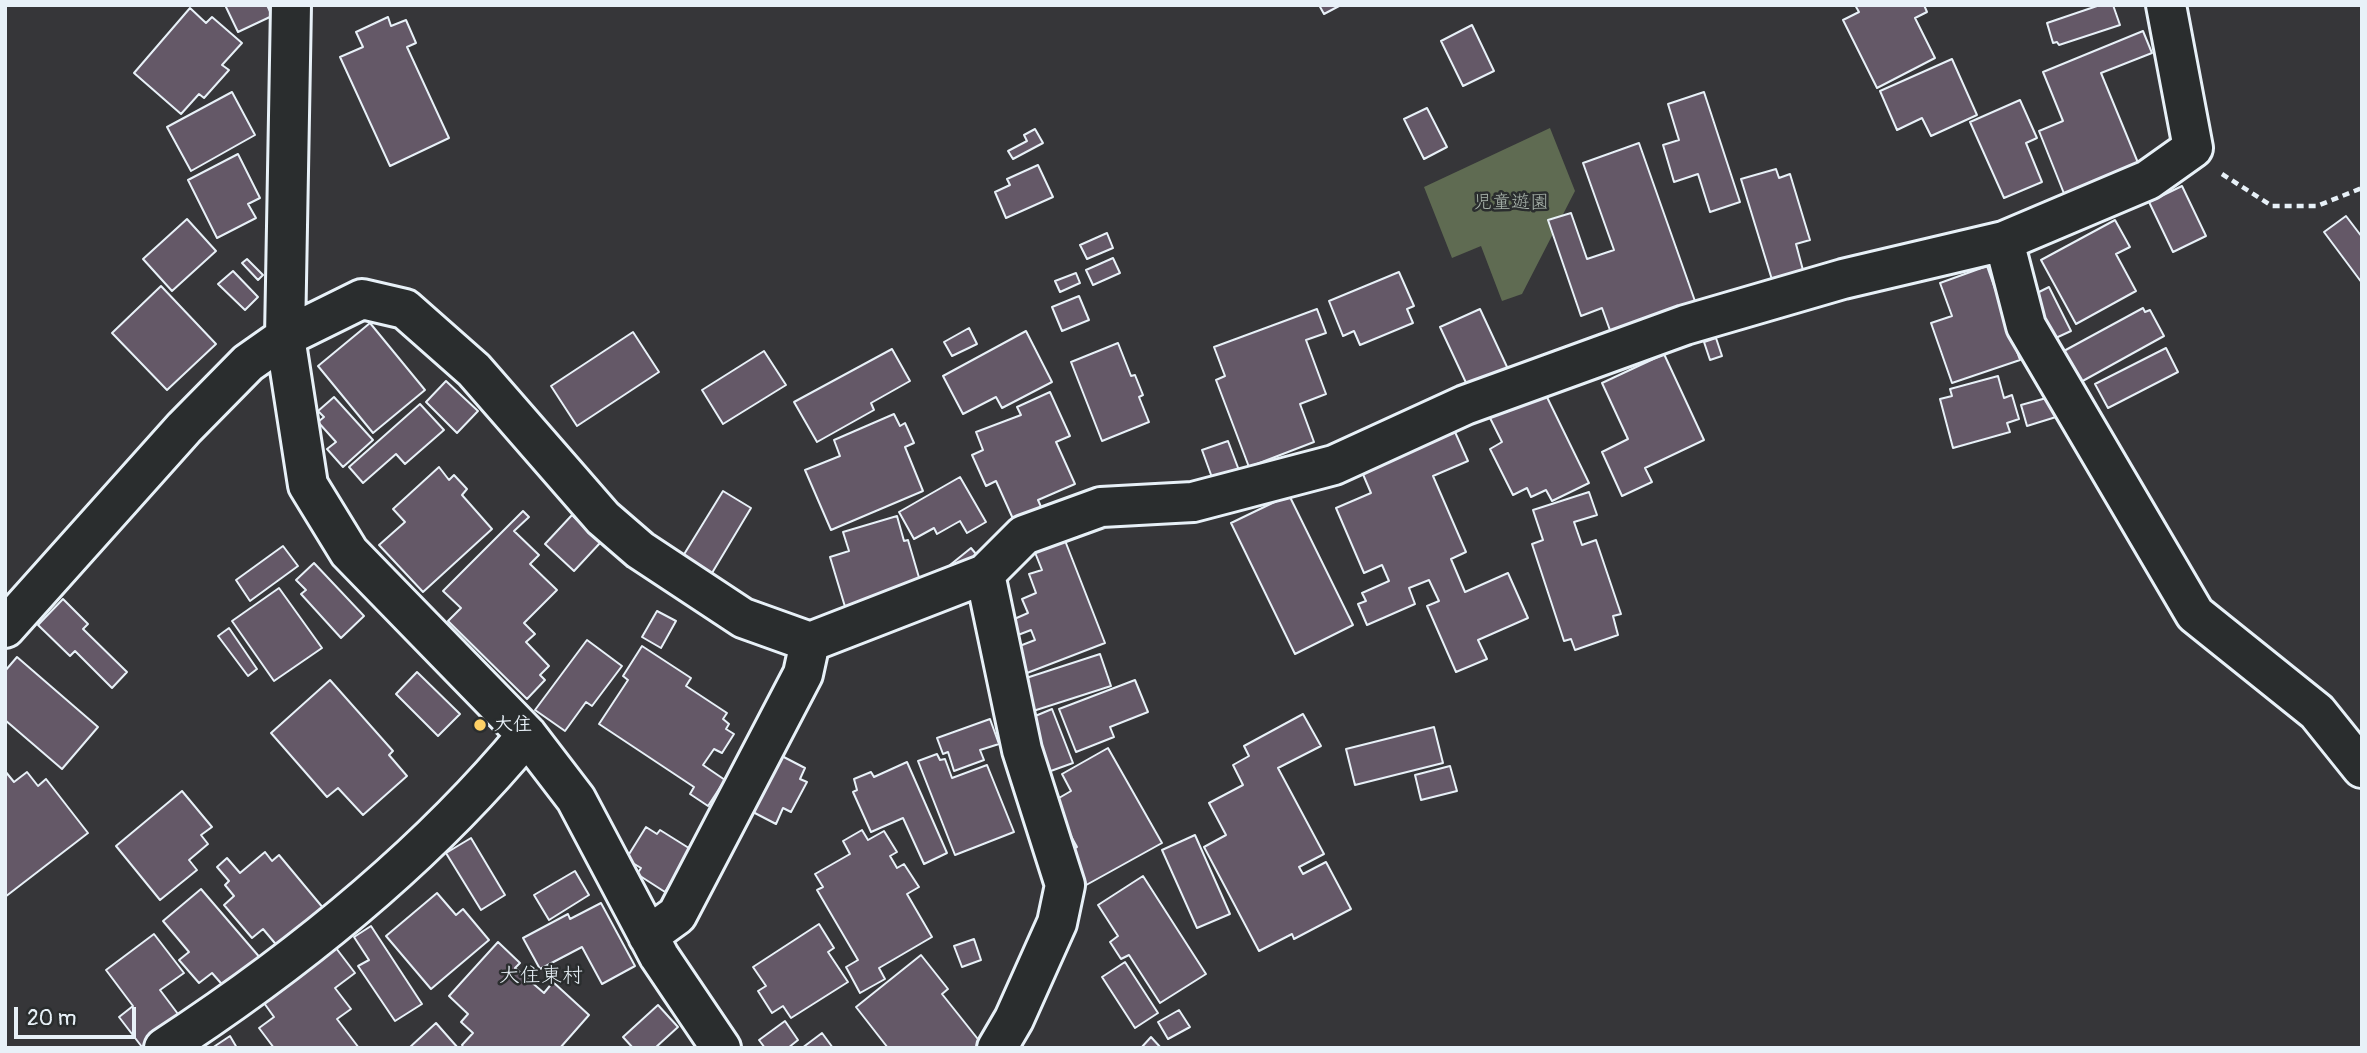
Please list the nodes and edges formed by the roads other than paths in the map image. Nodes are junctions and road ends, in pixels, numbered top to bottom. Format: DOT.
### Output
graph roads {
  1 [pos="291,5"];
  2 [pos="2166,5"];
  3 [pos="2004,241"];
  4 [pos="285,337"];
  5 [pos="985,574"];
  6 [pos="5,628"];
  7 [pos="810,642"];
  8 [pos="527,735"];
  9 [pos="2362,768"];
  10 [pos="648,936"];
  11 [pos="164,1048"];
  12 [pos="721,1048"];
  13 [pos="997,1048"];
  1 -- 4 [label="street"];
  2 -- 3 [label="street"];
  3 -- 5 [label="street"];
  3 -- 9 [label="street"];
  4 -- 6 [label="street"];
  4 -- 7 [label="street"];
  4 -- 8 [label="street"];
  5 -- 7 [label="street"];
  5 -- 13 [label="street"];
  7 -- 10 [label="street"];
  8 -- 10 [label="street"];
  8 -- 11 [label="street"];
  10 -- 12 [label="street"];
}
